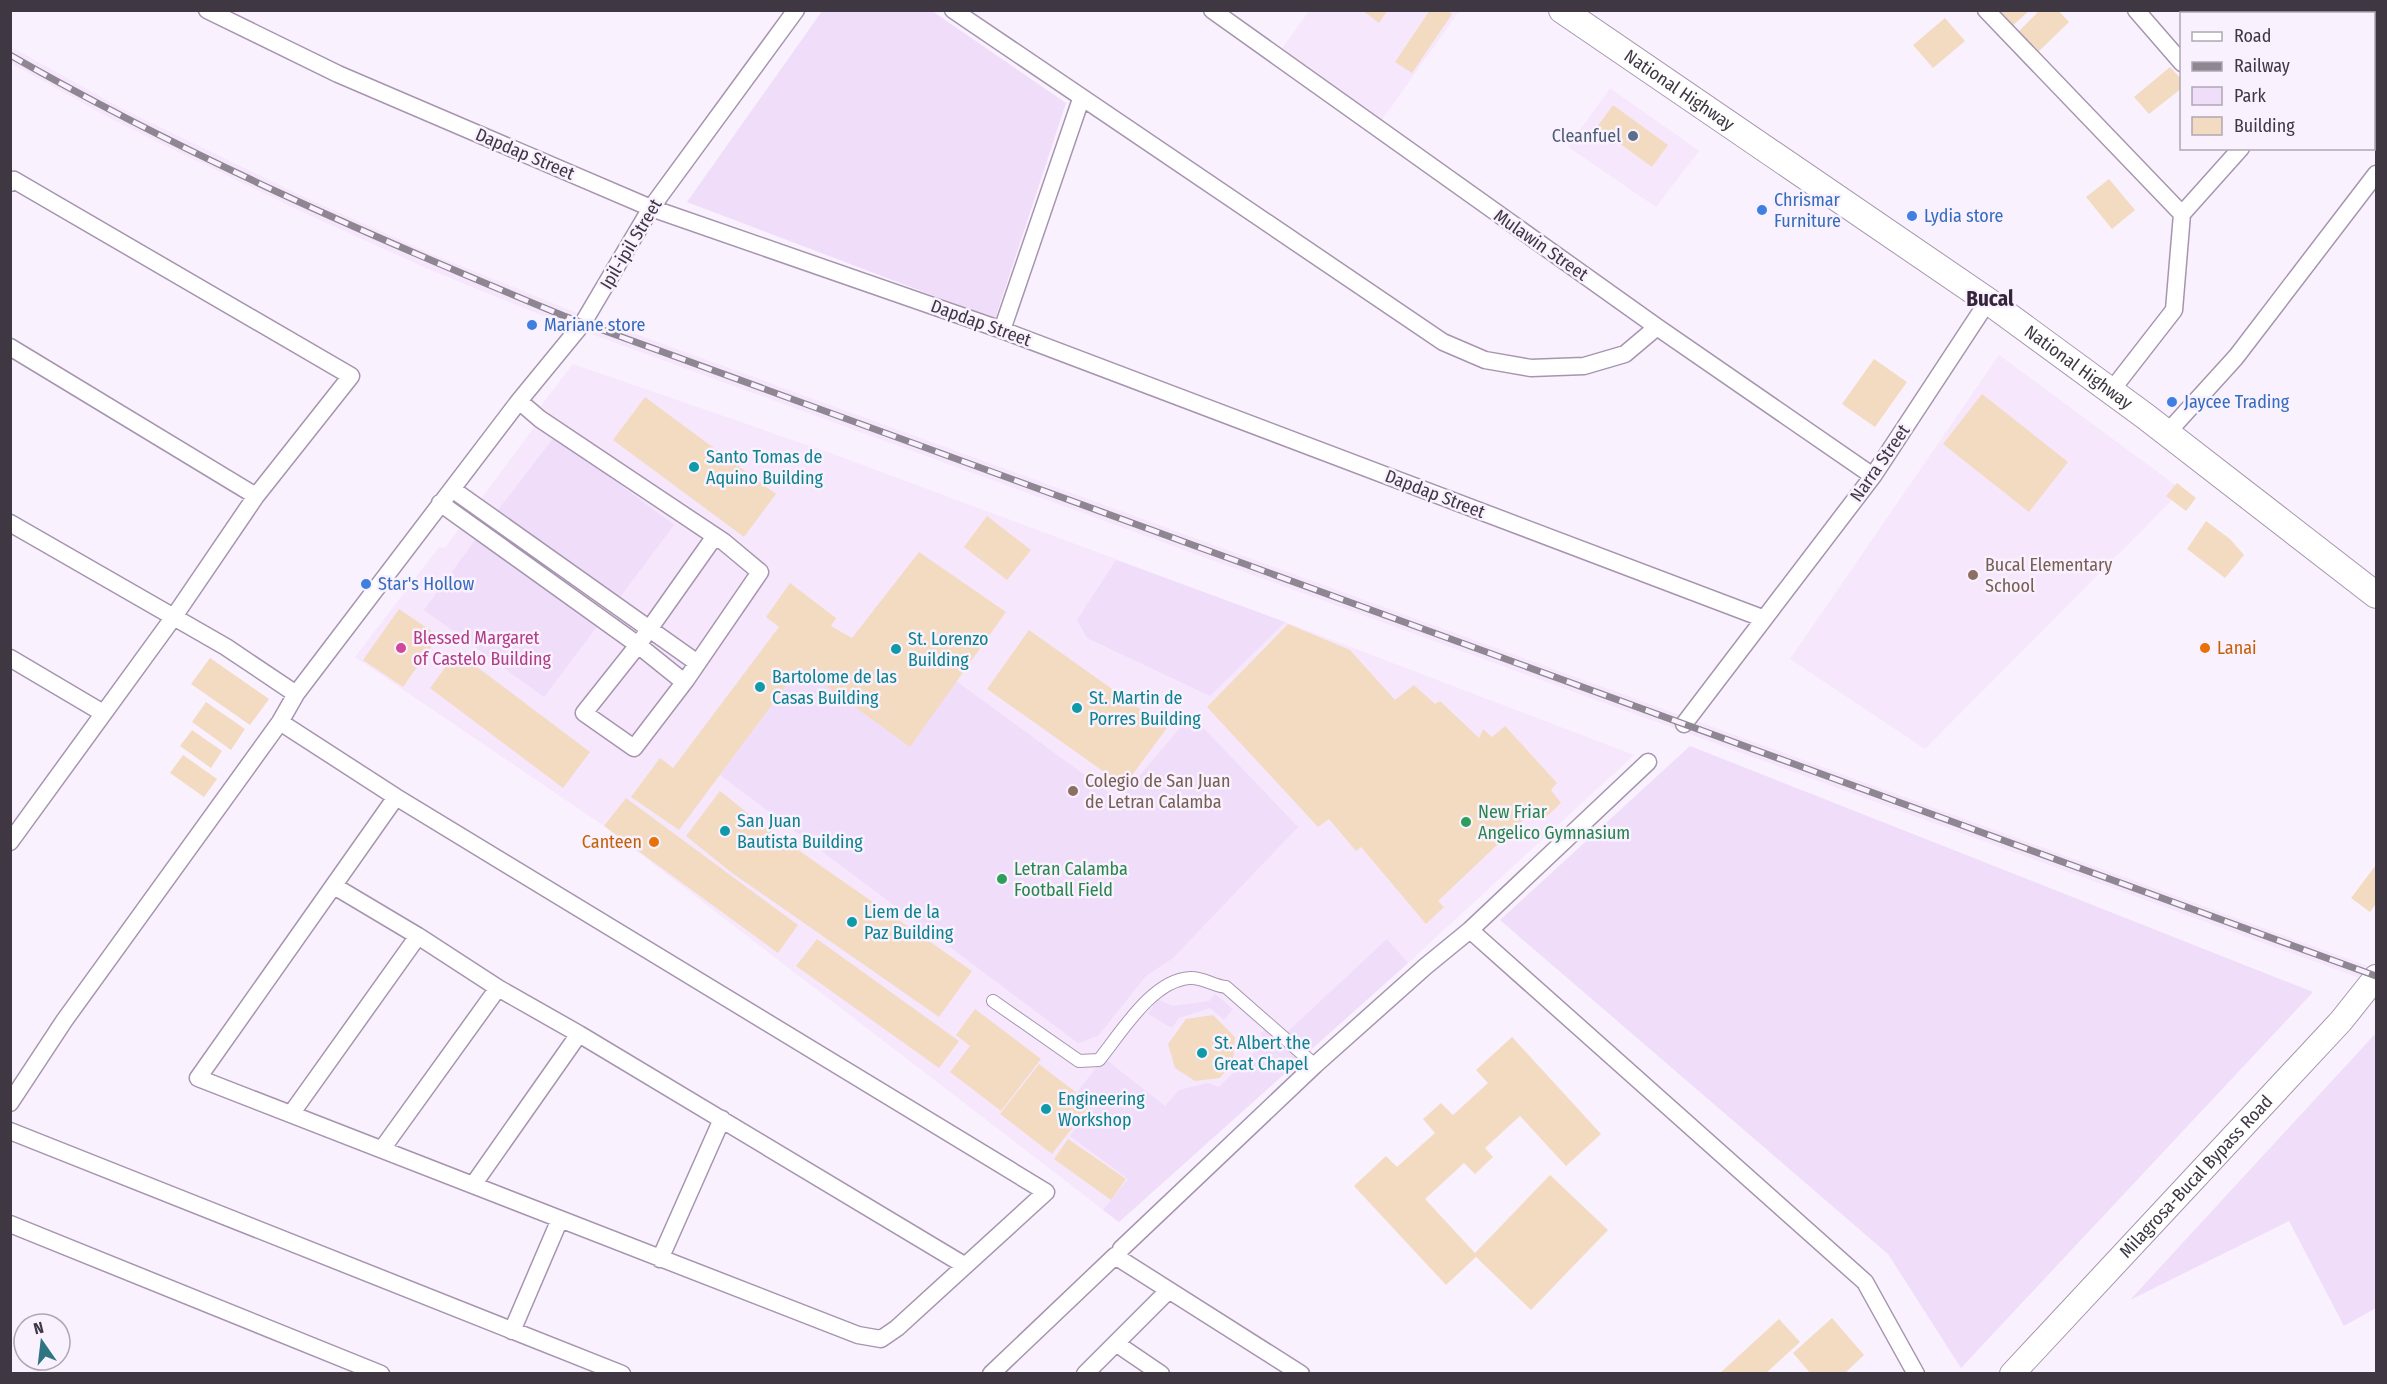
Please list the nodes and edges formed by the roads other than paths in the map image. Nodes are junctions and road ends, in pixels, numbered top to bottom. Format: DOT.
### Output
graph roads {
  1 [pos="796,10"];
  2 [pos="953,10"];
  3 [pos="1212,10"];
  4 [pos="1986,10"];
  5 [pos="2136,10"];
  6 [pos="217,13"];
  7 [pos="1574,13"];
  8 [pos="2180,62"];
  9 [pos="1081,99"];
  10 [pos="2239,150"];
  11 [pos="2376,174"];
  12 [pos="10,183"];
  13 [pos="651,208"];
  14 [pos="2181,214"];
  15 [pos="1988,301"];
  16 [pos="1657,327"];
  17 [pos="1002,330"];
  18 [pos="10,347"];
  19 [pos="2111,391"];
  20 [pos="519,401"];
  21 [pos="2168,433"];
  22 [pos="1873,476"];
  23 [pos="452,489"];
  24 [pos="256,496"];
  25 [pos="440,503"];
  26 [pos="10,523"];
  27 [pos="715,536"];
  28 [pos="2376,595"];
  29 [pos="172,618"];
  30 [pos="1762,618"];
  31 [pos="649,630"];
  32 [pos="638,645"];
  33 [pos="10,658"];
  34 [pos="696,663"];
  35 [pos="684,682"];
  36 [pos="296,694"];
  37 [pos="103,713"];
  38 [pos="280,722"];
  39 [pos="1684,724"];
  40 [pos="1648,762"];
  41 [pos="396,797"];
  42 [pos="10,842"];
  43 [pos="334,886"];
  44 [pos="1470,930"];
  45 [pos="418,936"];
  46 [pos="2376,977"];
  47 [pos="498,988"];
  48 [pos="993,1001"];
  49 [pos="579,1034"];
  50 [pos="1315,1065"];
  51 [pos="10,1103"];
  52 [pos="291,1114"];
  53 [pos="722,1119"];
  54 [pos="10,1131"];
  55 [pos="382,1149"];
  56 [pos="473,1185"];
  57 [pos="560,1219"];
  58 [pos="10,1224"];
  59 [pos="1121,1249"];
  60 [pos="660,1259"];
  61 [pos="964,1265"];
  62 [pos="1168,1291"];
  63 [pos="512,1331"];
  64 [pos="1117,1344"];
  65 [pos="381,1374"];
  66 [pos="622,1374"];
  67 [pos="991,1374"];
  68 [pos="1085,1374"];
  69 [pos="1161,1374"];
  70 [pos="1301,1374"];
  71 [pos="1916,1374"];
  72 [pos="2012,1374"];
  1 -- 13 [label="street, Ipil-ipil Street"];
  2 -- 9 [label="street"];
  3 -- 16 [label="street, Mulawin Street"];
  4 -- 14 [label="street"];
  5 -- 8 [label="street"];
  6 -- 13 [label="street, Dapdap Street"];
  7 -- 15 [label="main road, National Highway"];
  9 -- 16 [label="street"];
  9 -- 17 [label="street"];
  10 -- 14 [label="street"];
  11 -- 21 [label="street"];
  12 -- 24 [label="street"];
  13 -- 17 [label="street, Dapdap Street"];
  13 -- 20 [label="street, Ipil-ipil Street"];
  14 -- 19 [label="street"];
  15 -- 19 [label="main road, National Highway"];
  15 -- 22 [label="street, Narra Street"];
  16 -- 22 [label="street, Mulawin Street"];
  17 -- 30 [label="street, Dapdap Street"];
  18 -- 24 [label="street"];
  19 -- 21 [label="main road, National Highway"];
  20 -- 23 [label="street, Ipil-ipil Street"];
  20 -- 27 [label="street"];
  21 -- 28 [label="main road, National Highway"];
  22 -- 30 [label="street, Narra Street"];
  23 -- 25 [label="street, Ipil-ipil Street"];
  23 -- 31 [label="street"];
  24 -- 29 [label="street"];
  25 -- 32 [label="street"];
  25 -- 36 [label="street, Ipil-ipil Street"];
  26 -- 29 [label="street"];
  27 -- 31 [label="street"];
  27 -- 34 [label="street"];
  29 -- 36 [label="street"];
  29 -- 37 [label="street"];
  30 -- 39 [label="street, Narra Street"];
  31 -- 32 [label="street"];
  31 -- 34 [label="street"];
  32 -- 35 [label="street"];
  32 -- 35 [label="street"];
  33 -- 37 [label="street"];
  34 -- 35 [label="street"];
  36 -- 38 [label="street, Ipil-ipil Street"];
  37 -- 42 [label="street"];
  38 -- 41 [label="street"];
  38 -- 51 [label="street, Ipil-ipil Street"];
  40 -- 44 [label="street"];
  41 -- 43 [label="street"];
  41 -- 61 [label="street"];
  43 -- 45 [label="street"];
  43 -- 52 [label="street"];
  44 -- 50 [label="street"];
  44 -- 71 [label="street"];
  45 -- 47 [label="street"];
  45 -- 52 [label="street"];
  46 -- 72 [label="main road, Milagrosa-Bucal Bypass Road"];
  47 -- 49 [label="street"];
  47 -- 55 [label="street"];
  48 -- 50 [label="street"];
  49 -- 53 [label="street"];
  49 -- 56 [label="street"];
  50 -- 59 [label="street"];
  52 -- 55 [label="street"];
  53 -- 60 [label="street"];
  53 -- 61 [label="street"];
  54 -- 63 [label="street"];
  55 -- 56 [label="street"];
  56 -- 57 [label="street"];
  57 -- 60 [label="street"];
  57 -- 63 [label="street"];
  58 -- 65 [label="street"];
  60 -- 61 [label="street"];
  62 -- 64 [label="street"];
  62 -- 67 [label="street"];
  62 -- 70 [label="street"];
  63 -- 66 [label="street"];
  64 -- 68 [label="street"];
  64 -- 69 [label="street"];
}
